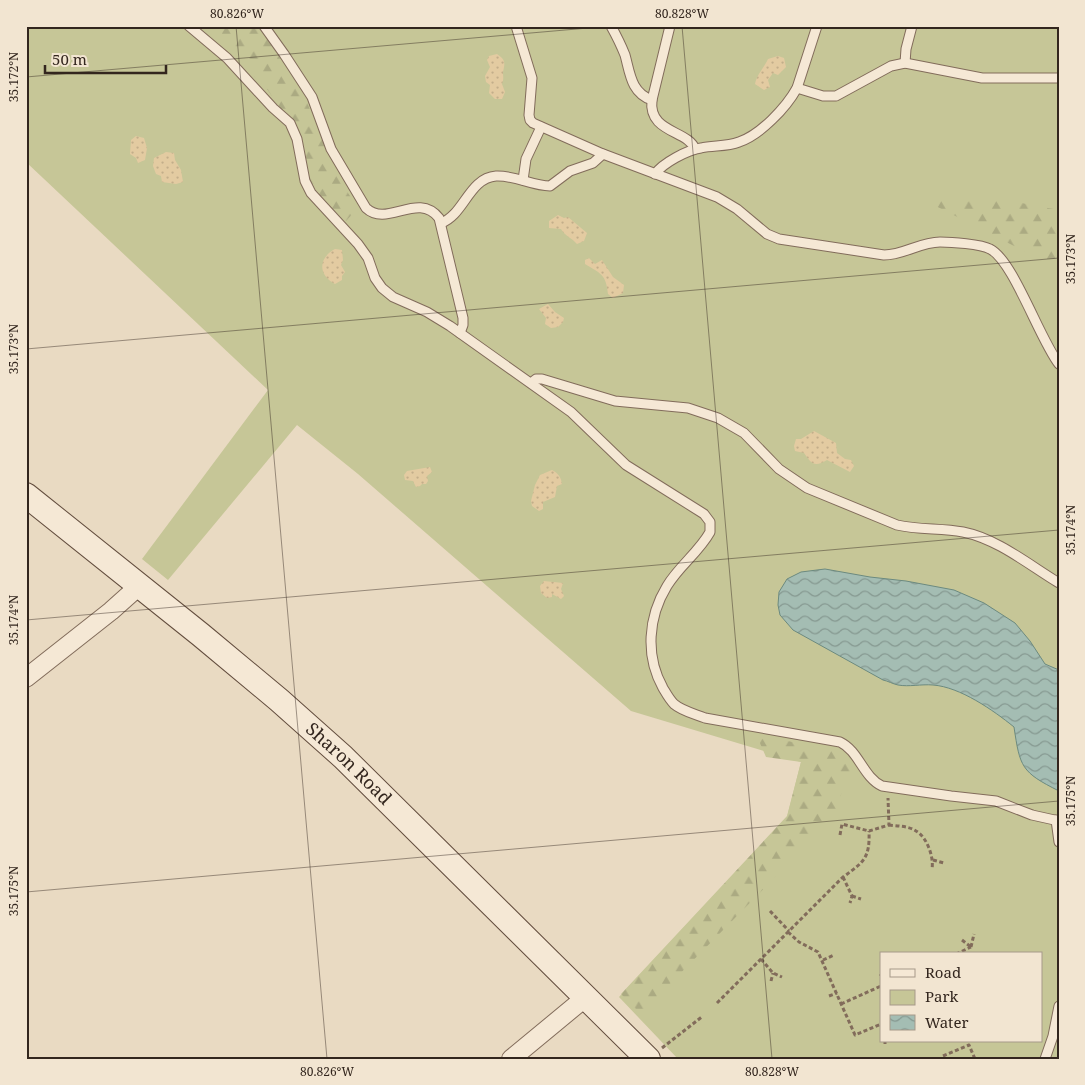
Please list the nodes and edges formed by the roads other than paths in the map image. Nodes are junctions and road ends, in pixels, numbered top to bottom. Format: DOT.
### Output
graph roads {
  1 [pos="189,26"];
  2 [pos="264,26"];
  3 [pos="516,26"];
  4 [pos="611,26"];
  5 [pos="670,26"];
  6 [pos="817,26"];
  7 [pos="912,26"];
  8 [pos="905,63"];
  9 [pos="1059,78"];
  10 [pos="797,88"];
  11 [pos="652,100"];
  12 [pos="541,127"];
  13 [pos="695,149"];
  14 [pos="603,154"];
  15 [pos="655,174"];
  16 [pos="523,180"];
  17 [pos="441,223"];
  18 [pos="460,332"];
  19 [pos="1059,364"];
  20 [pos="531,383"];
  21 [pos="26,495"];
  22 [pos="1059,583"];
  23 [pos="139,586"];
  24 [pos="26,678"];
  25 [pos="1058,820"];
  26 [pos="1059,842"];
  27 [pos="586,997"];
  28 [pos="1059,1006"];
  29 [pos="654,1054"];
  30 [pos="511,1059"];
  31 [pos="1045,1059"];
  1 -- 18 [label="lane"];
  2 -- 17 [label="lane"];
  3 -- 12 [label="lane"];
  4 -- 11 [label="lane"];
  5 -- 11 [label="lane"];
  6 -- 10 [label="lane"];
  7 -- 8 [label="lane"];
  8 -- 9 [label="lane"];
  8 -- 10 [label="lane"];
  10 -- 13 [label="lane"];
  11 -- 13 [label="lane"];
  12 -- 14 [label="lane"];
  12 -- 16 [label="lane"];
  13 -- 15 [label="lane"];
  14 -- 15 [label="lane"];
  14 -- 16 [label="lane"];
  15 -- 19 [label="lane"];
  16 -- 17 [label="lane"];
  17 -- 18 [label="lane"];
  18 -- 20 [label="lane"];
  20 -- 22 [label="lane"];
  20 -- 25 [label="lane"];
  21 -- 23 [label="street, Sharon Road"];
  23 -- 24 [label="street"];
  23 -- 27 [label="street, Sharon Road"];
  25 -- 26 [label="lane"];
  27 -- 29 [label="street, Sharon Road"];
  27 -- 30 [label="street"];
  28 -- 31 [label="lane"];
}
